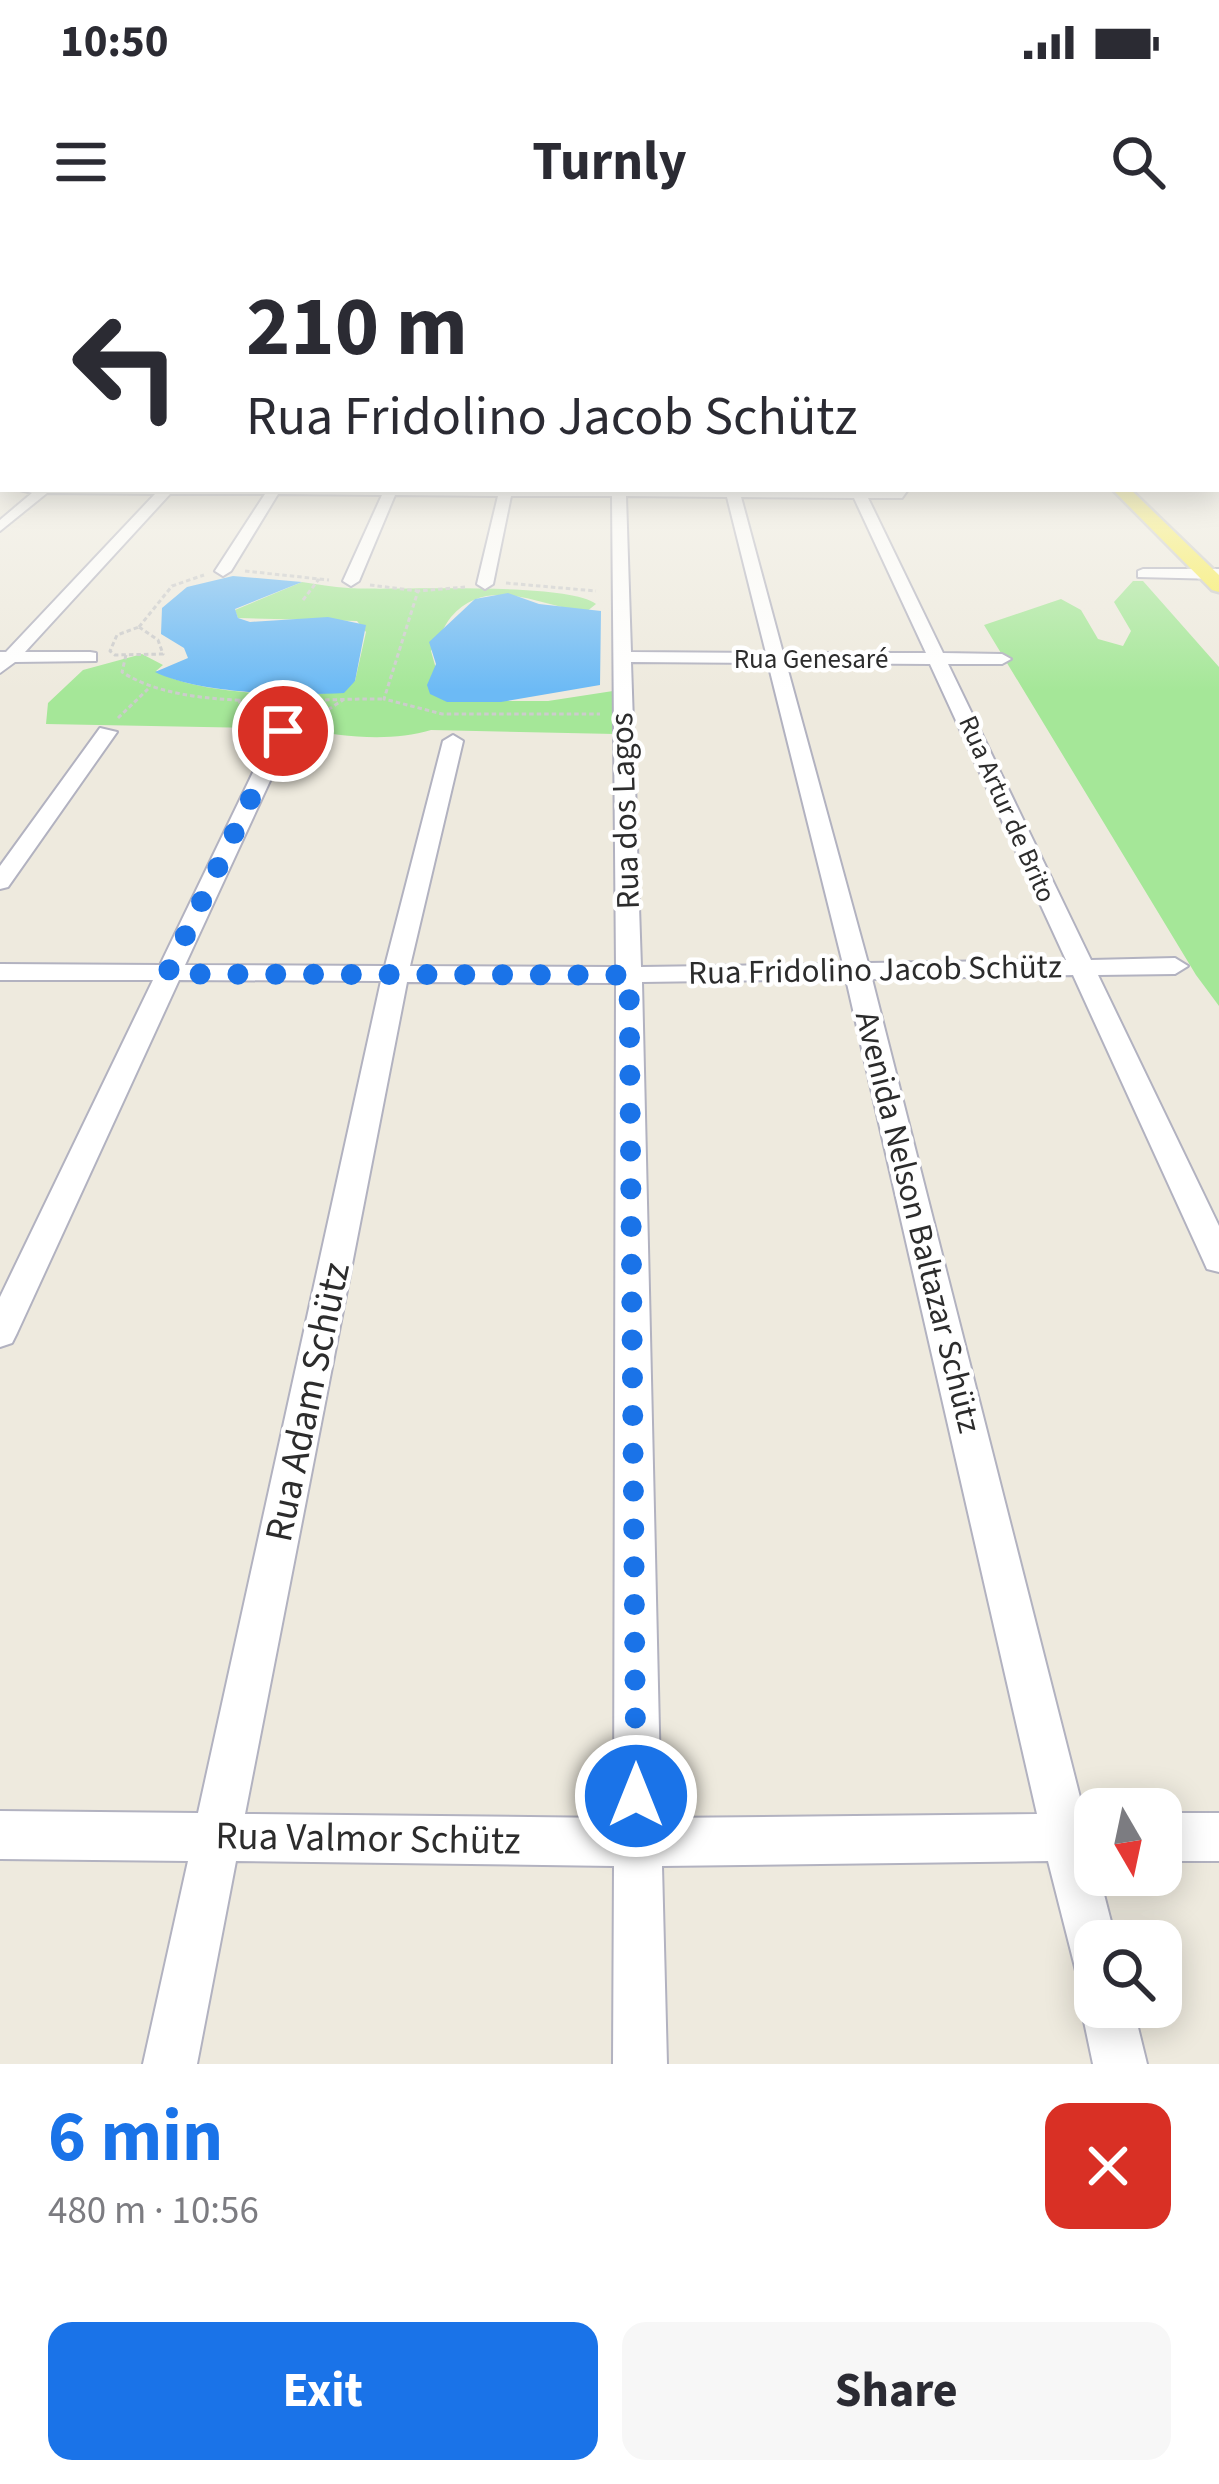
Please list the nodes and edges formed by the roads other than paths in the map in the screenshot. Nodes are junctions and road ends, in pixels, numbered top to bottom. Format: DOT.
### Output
graph roads {
  1 [pos="138,520"];
  2 [pos="255,520"];
  3 [pos="378,520"];
  4 [pos="499,520"];
  5 [pos="619,520"];
  6 [pos="740,520"];
  7 [pos="872,520"];
  8 [pos="1153,520"];
  9 [pos="223,571"];
  10 [pos="1144,574"];
  11 [pos="1215,578"];
  12 [pos="351,581"];
  13 [pos="485,584"];
  14 [pos="90,657"];
  15 [pos="621,657"];
  16 [pos="773,659"];
  17 [pos="939,659"];
  18 [pos="1002,659"];
  19 [pos="4,660"];
  20 [pos="283,731"];
  21 [pos="106,732"];
  22 [pos="453,741"];
  23 [pos="0,882"];
  24 [pos="1078,966"];
  25 [pos="1174,966"];
  26 [pos="857,971"];
  27 [pos="0,972"];
  28 [pos="167,974"];
  29 [pos="629,975"];
  30 [pos="395,976"];
  31 [pos="1219,1260"];
  32 [pos="0,1333"];
  33 [pos="1074,1810"];
  34 [pos="0,1834"];
  35 [pos="219,1836"];
  36 [pos="1074,1837"];
  37 [pos="1182,1837"];
  38 [pos="1219,1837"];
  39 [pos="636,1842"];
  40 [pos="1112,2028"];
  41 [pos="170,2064"];
  42 [pos="640,2064"];
  43 [pos="1120,2064"];
  1 -- 19 [label="street"];
  2 -- 9 [label="street"];
  3 -- 12 [label="street"];
  4 -- 13 [label="street"];
  5 -- 15 [label="street, Rua dos Lagos"];
  6 -- 16 [label="street, Avenida Nelson Baltazar Schütz"];
  7 -- 17 [label="street, Rua Artur de Brito"];
  8 -- 11 [label="main road"];
  10 -- 11 [label="street"];
  14 -- 19 [label="street"];
  15 -- 16 [label="street, Rua Genesaré"];
  15 -- 29 [label="street, Rua dos Lagos"];
  16 -- 17 [label="street, Rua Genesaré"];
  16 -- 26 [label="street, Avenida Nelson Baltazar Schütz"];
  17 -- 18 [label="street, Rua Genesaré"];
  17 -- 24 [label="street, Rua Artur de Brito"];
  20 -- 28 [label="street"];
  21 -- 23 [label="street"];
  22 -- 30 [label="street, Rua Adam Schütz"];
  24 -- 25 [label="street, Rua Fridolino Jacob Schütz"];
  24 -- 26 [label="street, Rua Fridolino Jacob Schütz"];
  24 -- 31 [label="street, Rua Artur de Brito"];
  26 -- 29 [label="street, Rua Fridolino Jacob Schütz"];
  26 -- 33 [label="street, Avenida Nelson Baltazar Schütz"];
  27 -- 28 [label="street, Rua Fridolino Jacob Schütz"];
  28 -- 30 [label="street, Rua Fridolino Jacob Schütz"];
  28 -- 32 [label="street"];
  29 -- 30 [label="street, Rua Fridolino Jacob Schütz"];
  29 -- 39 [label="street, Rua dos Lagos"];
  30 -- 35 [label="street, Rua Adam Schütz"];
  34 -- 35 [label="street, Rua Valmor Schütz"];
  35 -- 39 [label="street, Rua Valmor Schütz"];
  35 -- 41 [label="street, Rua Adam Schütz"];
  36 -- 39 [label="street, Rua Valmor Schütz"];
  37 -- 38 [label="street"];
  39 -- 42 [label="street, Rua dos Lagos"];
  40 -- 43 [label="street"];
}
